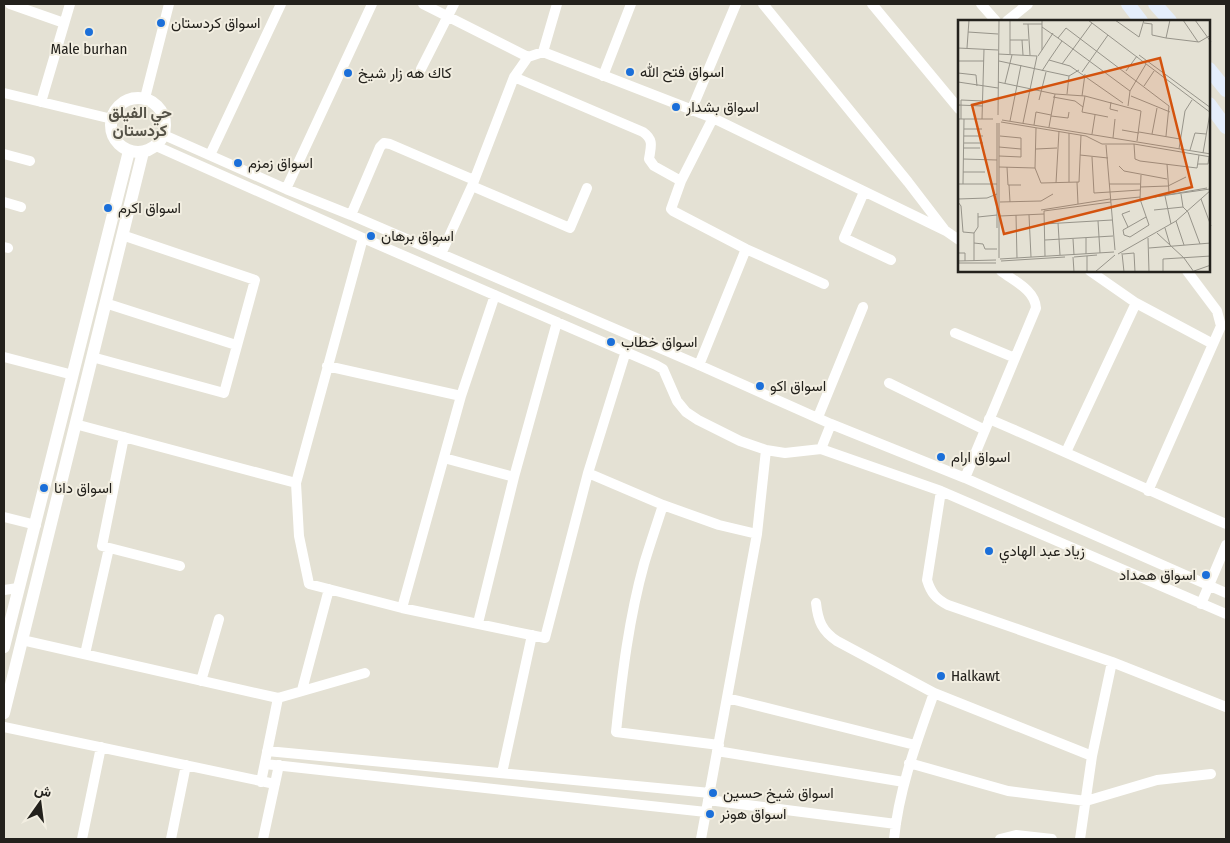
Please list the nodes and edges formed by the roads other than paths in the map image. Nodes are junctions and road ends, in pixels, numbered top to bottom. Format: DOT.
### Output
graph roads {
  1 [pos="10,4"];
  2 [pos="70,4"];
  3 [pos="169,4"];
  4 [pos="281,4"];
  5 [pos="372,4"];
  6 [pos="423,4"];
  7 [pos="454,4"];
  8 [pos="557,4"];
  9 [pos="631,4"];
  10 [pos="736,4"];
  11 [pos="763,4"];
  12 [pos="872,4"];
  13 [pos="982,4"];
  14 [pos="1028,4"];
  15 [pos="1128,4"];
  16 [pos="1156,4"];
  17 [pos="448,15"];
  18 [pos="995,20"];
  19 [pos="1008,20"];
  20 [pos="1137,20"];
  21 [pos="1169,20"];
  22 [pos="64,23"];
  23 [pos="543,52"];
  24 [pos="528,57"];
  25 [pos="421,68"];
  26 [pos="1210,70"];
  27 [pos="603,76"];
  28 [pos="514,77"];
  29 [pos="1226,90"];
  30 [pos="4,93"];
  31 [pos="145,98"];
  32 [pos="41,102"];
  33 [pos="1210,105"];
  34 [pos="958,108"];
  35 [pos="691,111"];
  36 [pos="112,118"];
  37 [pos="713,118"];
  38 [pos="1226,127"];
  39 [pos="164,135"];
  40 [pos="156,146"];
  41 [pos="129,150"];
  42 [pos="143,152"];
  43 [pos="4,154"];
  44 [pos="210,155"];
  45 [pos="30,161"];
  46 [pos="681,181"];
  47 [pos="473,183"];
  48 [pos="587,188"];
  49 [pos="286,189"];
  50 [pos="864,192"];
  51 [pos="4,202"];
  52 [pos="21,207"];
  53 [pos="351,215"];
  54 [pos="946,231"];
  55 [pos="122,235"];
  56 [pos="363,238"];
  57 [pos="958,239"];
  58 [pos="746,249"];
  59 [pos="441,254"];
  60 [pos="891,260"];
  61 [pos="1002,272"];
  62 [pos="1091,272"];
  63 [pos="1188,272"];
  64 [pos="824,284"];
  65 [pos="495,295"];
  66 [pos="105,303"];
  67 [pos="1136,303"];
  68 [pos="863,307"];
  69 [pos="557,322"];
  70 [pos="955,333"];
  71 [pos="1213,344"];
  72 [pos="236,345"];
  73 [pos="626,351"];
  74 [pos="676,355"];
  75 [pos="4,357"];
  76 [pos="92,357"];
  77 [pos="1015,358"];
  78 [pos="699,365"];
  79 [pos="327,366"];
  80 [pos="666,374"];
  81 [pos="73,375"];
  82 [pos="888,383"];
  83 [pos="461,396"];
  84 [pos="818,417"];
  85 [pos="989,420"];
  86 [pos="75,424"];
  87 [pos="831,424"];
  88 [pos="985,430"];
  89 [pos="124,437"];
  90 [pos="821,449"];
  91 [pos="766,450"];
  92 [pos="1066,452"];
  93 [pos="444,458"];
  94 [pos="588,473"];
  95 [pos="514,477"];
  96 [pos="966,478"];
  97 [pos="296,483"];
  98 [pos="941,491"];
  99 [pos="1148,491"];
  100 [pos="663,505"];
  101 [pos="4,517"];
  102 [pos="1226,524"];
  103 [pos="36,525"];
  104 [pos="757,534"];
  105 [pos="1226,545"];
  106 [pos="109,548"];
  107 [pos="180,566"];
  108 [pos="1209,586"];
  109 [pos="18,588"];
  110 [pos="329,589"];
  111 [pos="4,590"];
  112 [pos="1226,593"];
  113 [pos="816,603"];
  114 [pos="1201,604"];
  115 [pos="402,608"];
  116 [pos="1226,614"];
  117 [pos="218,619"];
  118 [pos="478,623"];
  119 [pos="532,635"];
  120 [pos="22,640"];
  121 [pos="4,647"];
  122 [pos="86,654"];
  123 [pos="1112,662"];
  124 [pos="365,673"];
  125 [pos="200,680"];
  126 [pos="302,690"];
  127 [pos="934,692"];
  128 [pos="278,698"];
  129 [pos="727,698"];
  130 [pos="1226,707"];
  131 [pos="4,713"];
  132 [pos="4,727"];
  133 [pos="915,745"];
  134 [pos="101,747"];
  135 [pos="718,748"];
  136 [pos="267,751"];
  137 [pos="1092,756"];
  138 [pos="909,763"];
  139 [pos="265,764"];
  140 [pos="186,765"];
  141 [pos="279,765"];
  142 [pos="502,773"];
  143 [pos="1211,774"];
  144 [pos="261,782"];
  145 [pos="904,782"];
  146 [pos="275,784"];
  147 [pos="709,796"];
  148 [pos="1086,801"];
  149 [pos="706,812"];
  150 [pos="896,824"];
  151 [pos="82,839"];
  152 [pos="171,839"];
  153 [pos="264,839"];
  154 [pos="701,839"];
  155 [pos="894,839"];
  156 [pos="1000,839"];
  157 [pos="1052,839"];
  158 [pos="1080,839"];
  1 -- 22 [label="street"];
  2 -- 22 [label="street"];
  3 -- 31 [label="street"];
  4 -- 44 [label="street"];
  5 -- 49 [label="street"];
  6 -- 17 [label="street"];
  7 -- 17 [label="street"];
  8 -- 23 [label="street"];
  9 -- 27 [label="street"];
  10 -- 35 [label="street"];
  11 -- 54 [label="street"];
  12 -- 34 [label="street"];
  13 -- 18 [label="street"];
  14 -- 19 [label="street"];
  15 -- 20 [label="main road"];
  16 -- 21 [label="main road"];
  17 -- 24 [label="street"];
  17 -- 25 [label="street"];
  22 -- 32 [label="street"];
  23 -- 24 [label="street"];
  23 -- 27 [label="street"];
  24 -- 28 [label="street"];
  26 -- 29 [label="main road"];
  27 -- 35 [label="street"];
  28 -- 46 [label="street"];
  28 -- 47 [label="street"];
  30 -- 32 [label="street"];
  31 -- 36 [label="street"];
  31 -- 39 [label="street"];
  32 -- 36 [label="street"];
  33 -- 38 [label="main road"];
  35 -- 37 [label="street"];
  36 -- 41 [label="street"];
  37 -- 46 [label="street"];
  37 -- 50 [label="street"];
  39 -- 40 [label="street"];
  39 -- 44 [label="street"];
  40 -- 42 [label="street"];
  40 -- 56 [label="street"];
  41 -- 42 [label="street"];
  41 -- 81 [label="street"];
  42 -- 55 [label="street"];
  43 -- 45 [label="street"];
  44 -- 49 [label="street"];
  46 -- 58 [label="street"];
  47 -- 48 [label="street"];
  47 -- 53 [label="street"];
  47 -- 59 [label="street"];
  49 -- 53 [label="street"];
  50 -- 54 [label="street"];
  50 -- 60 [label="street"];
  51 -- 52 [label="street"];
  53 -- 59 [label="street"];
  54 -- 57 [label="street"];
  55 -- 66 [label="street"];
  55 -- 72 [label="street"];
  56 -- 65 [label="street"];
  56 -- 79 [label="street"];
  58 -- 64 [label="street"];
  58 -- 78 [label="street"];
  59 -- 74 [label="street"];
  61 -- 77 [label="street"];
  62 -- 67 [label="street"];
  63 -- 71 [label="street"];
  65 -- 69 [label="street"];
  65 -- 83 [label="street"];
  66 -- 72 [label="street"];
  66 -- 76 [label="street"];
  67 -- 71 [label="street"];
  67 -- 92 [label="street"];
  68 -- 84 [label="street"];
  69 -- 73 [label="street"];
  69 -- 95 [label="street"];
  70 -- 77 [label="street"];
  71 -- 99 [label="street"];
  72 -- 76 [label="street"];
  73 -- 80 [label="street"];
  73 -- 94 [label="street"];
  74 -- 78 [label="street"];
  74 -- 80 [label="street"];
  75 -- 81 [label="street"];
  76 -- 86 [label="street"];
  77 -- 85 [label="street"];
  78 -- 84 [label="street"];
  79 -- 83 [label="street"];
  79 -- 97 [label="street"];
  80 -- 91 [label="street"];
  81 -- 103 [label="street"];
  82 -- 88 [label="street"];
  83 -- 93 [label="street"];
  84 -- 87 [label="street"];
  85 -- 88 [label="street"];
  85 -- 92 [label="street"];
  86 -- 89 [label="street"];
  86 -- 120 [label="street"];
  87 -- 90 [label="street"];
  87 -- 96 [label="street"];
  88 -- 96 [label="street"];
  89 -- 97 [label="street"];
  89 -- 106 [label="street"];
  90 -- 91 [label="street"];
  90 -- 98 [label="street"];
  91 -- 104 [label="street"];
  92 -- 99 [label="street"];
  93 -- 95 [label="street"];
  93 -- 115 [label="street"];
  94 -- 100 [label="street"];
  94 -- 119 [label="street"];
  95 -- 118 [label="street"];
  96 -- 108 [label="street"];
  97 -- 110 [label="street"];
  98 -- 114 [label="street"];
  98 -- 123 [label="street"];
  99 -- 102 [label="street"];
  100 -- 104 [label="street"];
  100 -- 135 [label="street"];
  101 -- 103 [label="street"];
  103 -- 109 [label="street"];
  104 -- 129 [label="street"];
  105 -- 108 [label="street"];
  106 -- 107 [label="street"];
  106 -- 122 [label="street"];
  108 -- 112 [label="street"];
  108 -- 114 [label="street"];
  109 -- 111 [label="street"];
  109 -- 121 [label="street"];
  110 -- 115 [label="street"];
  110 -- 126 [label="street"];
  113 -- 127 [label="street"];
  114 -- 116 [label="street"];
  115 -- 118 [label="street"];
  117 -- 125 [label="street"];
  118 -- 119 [label="street"];
  119 -- 142 [label="street"];
  120 -- 122 [label="street"];
  120 -- 131 [label="street"];
  122 -- 125 [label="street"];
  123 -- 130 [label="street"];
  123 -- 137 [label="street"];
  124 -- 126 [label="street"];
  125 -- 128 [label="street"];
  126 -- 128 [label="street"];
  127 -- 133 [label="street"];
  127 -- 137 [label="street"];
  128 -- 136 [label="street"];
  129 -- 133 [label="street"];
  129 -- 135 [label="street"];
  132 -- 134 [label="street"];
  133 -- 138 [label="street"];
  134 -- 140 [label="street"];
  134 -- 151 [label="street"];
  135 -- 145 [label="street"];
  135 -- 147 [label="street"];
  136 -- 139 [label="street"];
  136 -- 142 [label="street"];
  137 -- 148 [label="street"];
  138 -- 145 [label="street"];
  138 -- 148 [label="street"];
  139 -- 141 [label="street"];
  139 -- 144 [label="street"];
  140 -- 144 [label="street"];
  140 -- 152 [label="street"];
  141 -- 146 [label="street"];
  141 -- 149 [label="street"];
  142 -- 147 [label="street"];
  143 -- 148 [label="street"];
  144 -- 146 [label="street"];
  145 -- 150 [label="street"];
  146 -- 153 [label="street"];
  147 -- 149 [label="street"];
  147 -- 150 [label="street"];
  148 -- 158 [label="street"];
  149 -- 154 [label="street"];
  150 -- 155 [label="street"];
  156 -- 157 [label="street"];
}
